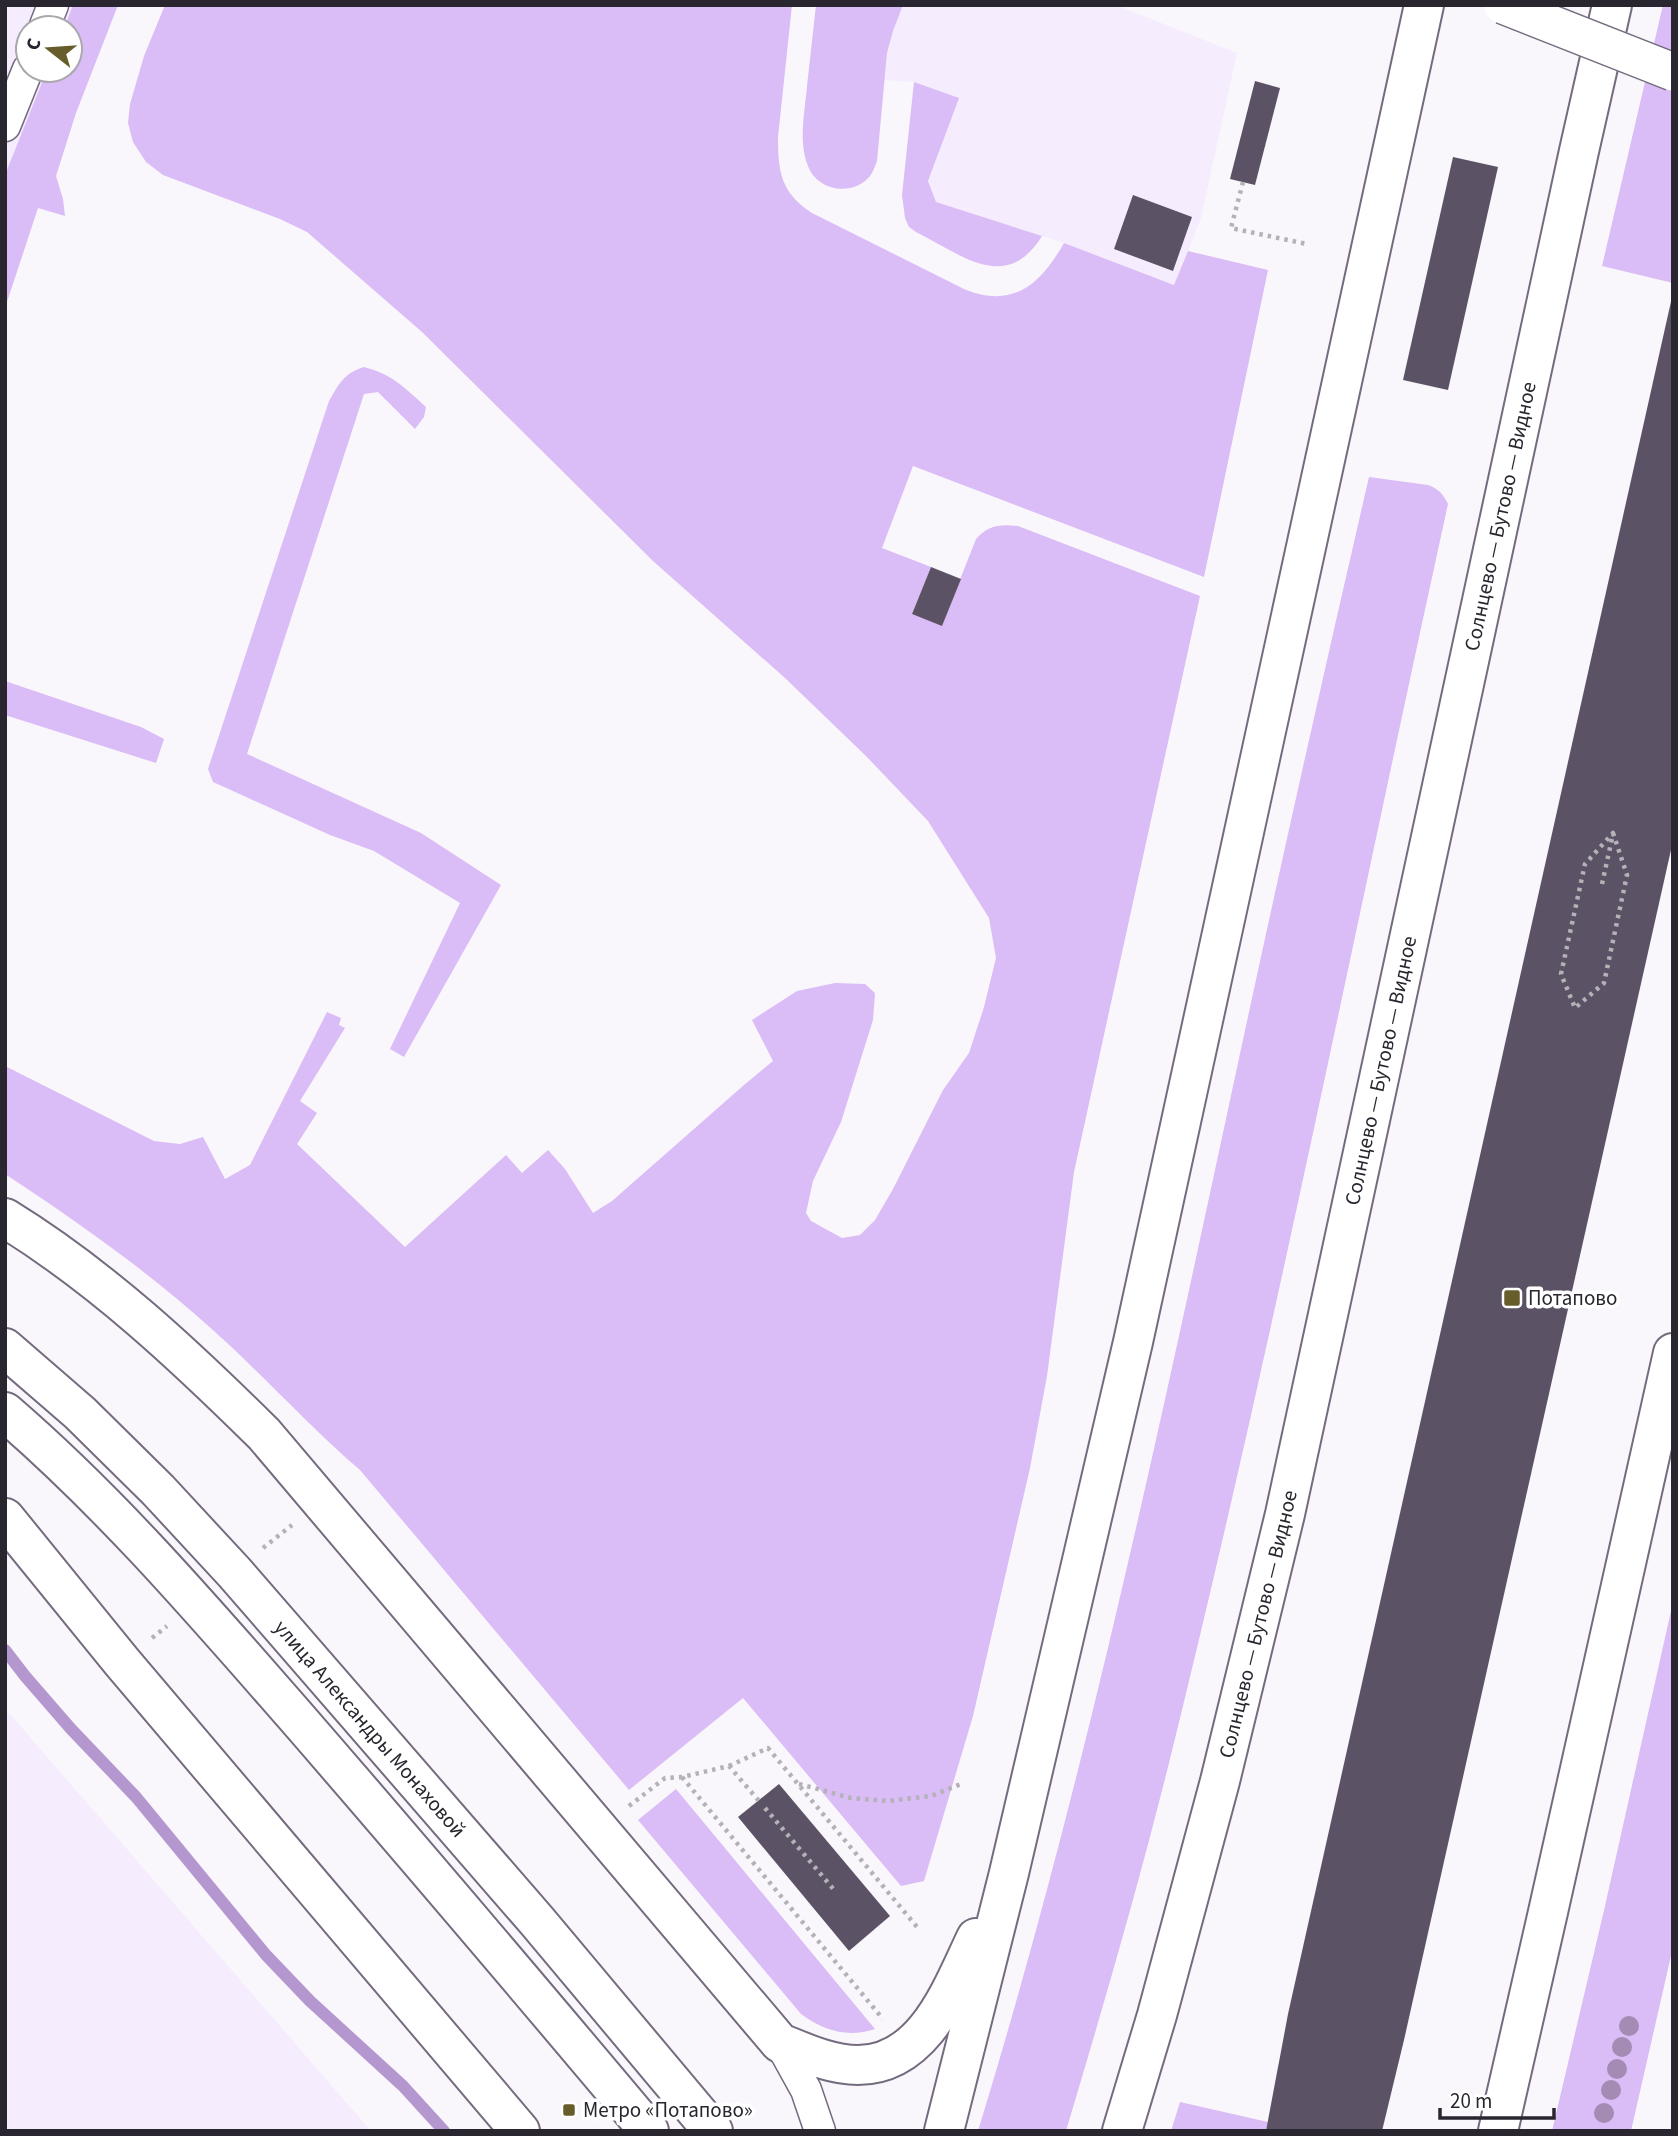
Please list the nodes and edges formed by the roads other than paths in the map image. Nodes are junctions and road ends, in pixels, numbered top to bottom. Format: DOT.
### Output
graph roads {
  1 [pos="1424,5"];
  2 [pos="1503,5"];
  3 [pos="1612,5"];
  4 [pos="1673,72"];
  5 [pos="22,84"];
  6 [pos="5,126"];
  7 [pos="5,1218"];
  8 [pos="5,1348"];
  9 [pos="1673,1353"];
  10 [pos="5,1412"];
  11 [pos="5,1518"];
  12 [pos="1009,1873"];
  13 [pos="780,2043"];
  14 [pos="520,2131"];
  15 [pos="649,2131"];
  16 [pos="713,2131"];
  17 [pos="820,2131"];
  18 [pos="944,2131"];
  19 [pos="1122,2131"];
  20 [pos="1498,2131"];
  1 -- 12 [label="main road"];
  2 -- 4 [label="street, bridge"];
  3 -- 19 [label="main road, Солнцево — Бутово — Видное"];
  5 -- 6 [label="street"];
  7 -- 13 [label="main road"];
  8 -- 16 [label="main road, улица Александры Монаховой"];
  9 -- 20 [label="main road"];
  10 -- 15 [label="main road"];
  11 -- 14 [label="main road"];
  12 -- 13 [label="main road"];
  12 -- 18 [label="main road"];
  13 -- 17 [label="street"];
}
